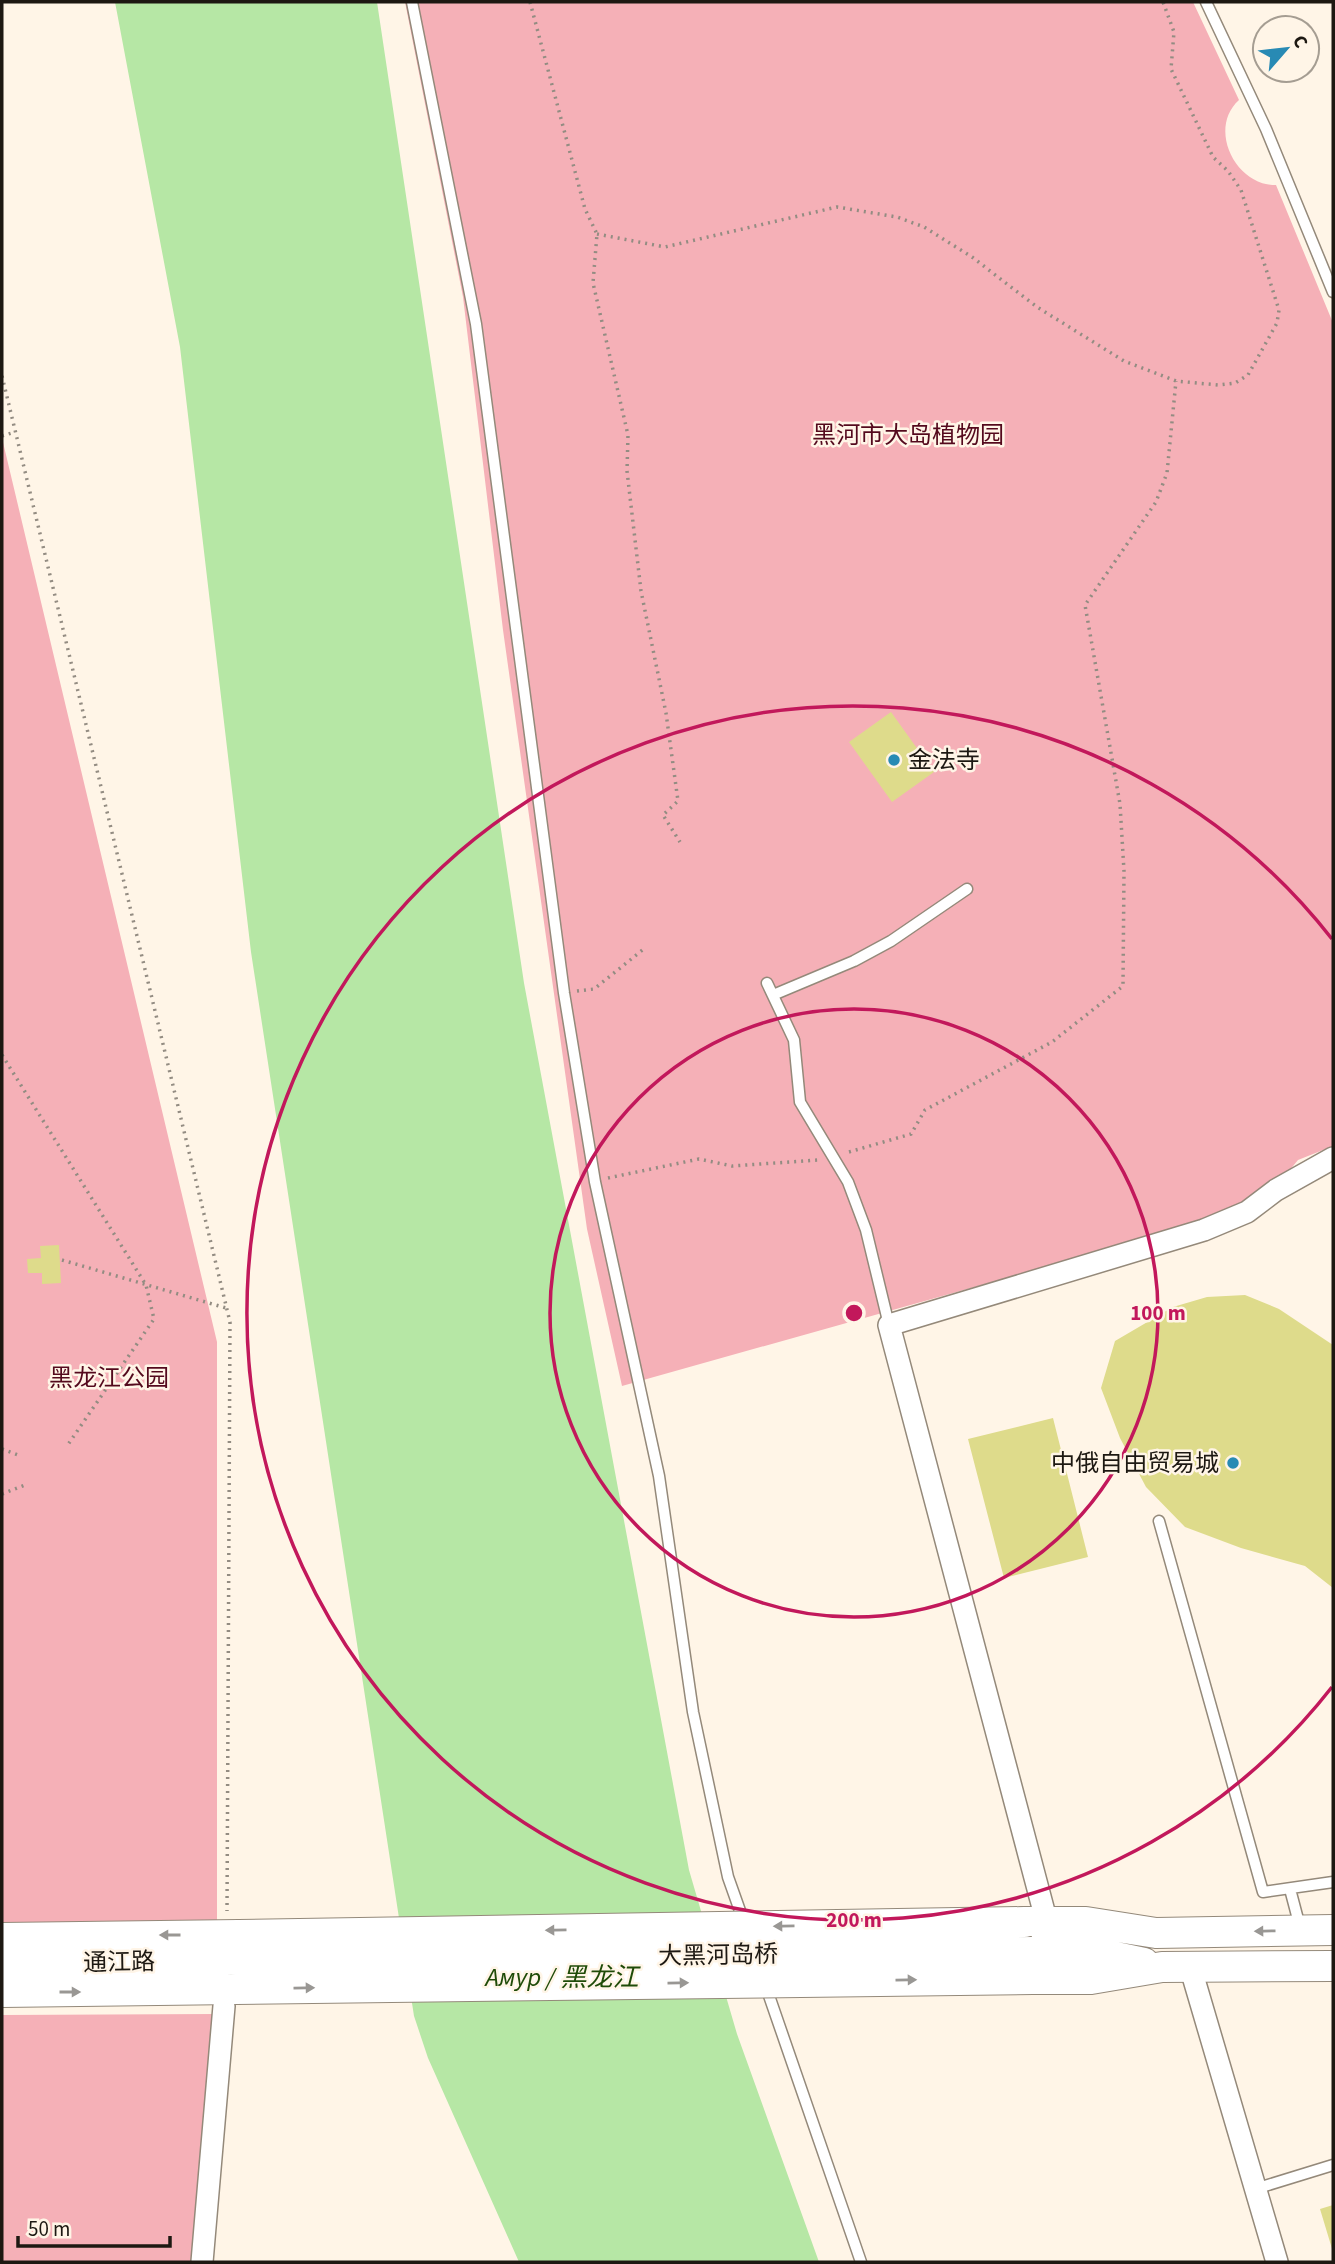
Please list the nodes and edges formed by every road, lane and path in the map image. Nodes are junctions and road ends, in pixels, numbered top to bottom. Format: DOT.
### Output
graph roads {
  1 [pos="412,2"];
  2 [pos="530,2"];
  3 [pos="1163,2"];
  4 [pos="1206,2"];
  5 [pos="597,234"];
  6 [pos="1333,292"];
  7 [pos="2,376"];
  8 [pos="1176,381"];
  9 [pos="15,432"];
  10 [pos="2,436"];
  11 [pos="680,842"];
  12 [pos="967,889"];
  13 [pos="645,948"];
  14 [pos="767,983"];
  15 [pos="564,993"];
  16 [pos="773,995"];
  17 [pos="2,1055"];
  18 [pos="832,1157"];
  19 [pos="1333,1158"];
  20 [pos="595,1182"];
  21 [pos="62,1260"];
  22 [pos="146,1285"];
  23 [pos="226,1308"];
  24 [pos="889,1325"];
  25 [pos="67,1446"];
  26 [pos="2,1449"];
  27 [pos="21,1456"];
  28 [pos="25,1485"];
  29 [pos="2,1494"];
  30 [pos="1159,1521"];
  31 [pos="1333,1882"];
  32 [pos="1290,1889"];
  33 [pos="1035,1923"];
  34 [pos="1333,1930"];
  35 [pos="1301,1931"];
  36 [pos="1156,1933"];
  37 [pos="234,1937"];
  38 [pos="2,1938"];
  39 [pos="1087,1951"];
  40 [pos="2,1965"];
  41 [pos="1033,1965"];
  42 [pos="1333,1965"];
  43 [pos="1176,1967"];
  44 [pos="2,1992"];
  45 [pos="230,1997"];
  46 [pos="1333,2165"];
  47 [pos="1255,2189"];
  48 [pos="202,2262"];
  49 [pos="861,2262"];
  50 [pos="1277,2262"];
  1 -- 15 [label="lane"];
  2 -- 5 [label="path"];
  3 -- 8 [label="path"];
  4 -- 6 [label="lane"];
  5 -- 8 [label="path"];
  5 -- 11 [label="path"];
  7 -- 9 [label="path"];
  8 -- 18 [label="path"];
  9 -- 10 [label="path"];
  9 -- 23 [label="path"];
  12 -- 16 [label="lane"];
  13 -- 15 [label="path"];
  14 -- 16 [label="lane"];
  15 -- 20 [label="lane"];
  16 -- 18 [label="lane"];
  17 -- 22 [label="path"];
  18 -- 20 [label="path"];
  18 -- 24 [label="lane"];
  19 -- 24 [label="street"];
  20 -- 49 [label="lane"];
  21 -- 22 [label="path"];
  22 -- 23 [label="path"];
  22 -- 25 [label="path"];
  23 -- 37 [label="path"];
  24 -- 33 [label="street"];
  26 -- 27 [label="path"];
  28 -- 29 [label="path"];
  30 -- 32 [label="lane"];
  31 -- 32 [label="lane"];
  32 -- 35 [label="lane"];
  33 -- 36 [label="main road"];
  33 -- 37 [label="main road, one-way, bridge"];
  34 -- 35 [label="main road"];
  35 -- 36 [label="main road, one-way"];
  36 -- 39 [label="main road"];
  37 -- 38 [label="main road, one-way"];
  37 -- 40 [label="main road, 通江路"];
  37 -- 41 [label="main road, 大黑河岛桥, bridge"];
  39 -- 41 [label="main road"];
  39 -- 43 [label="main road"];
  41 -- 43 [label="main road"];
  45 -- 41 [label="main road, one-way, bridge"];
  42 -- 43 [label="main road"];
  43 -- 47 [label="street"];
  44 -- 45 [label="main road, one-way"];
  45 -- 48 [label="street"];
  46 -- 47 [label="lane"];
  47 -- 50 [label="street"];
}
